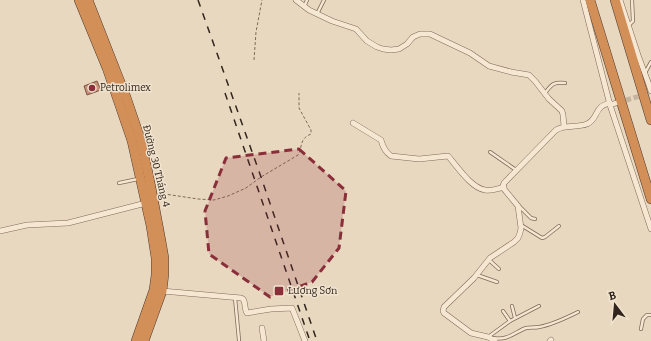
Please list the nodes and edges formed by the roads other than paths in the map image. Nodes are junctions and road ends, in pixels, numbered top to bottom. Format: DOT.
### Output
graph roads {
  1 [pos="79,0"];
  2 [pos="88,0"];
  3 [pos="296,0"];
  4 [pos="307,0"];
  5 [pos="324,0"];
  6 [pos="583,0"];
  7 [pos="590,0"];
  8 [pos="615,0"];
  9 [pos="620,0"];
  10 [pos="632,0"];
  11 [pos="304,6"];
  12 [pos="317,14"];
  13 [pos="628,26"];
  14 [pos="651,62"];
  15 [pos="110,66"];
  16 [pos="645,74"];
  17 [pos="565,83"];
  18 [pos="651,92"];
  19 [pos="544,93"];
  20 [pos="644,95"];
  21 [pos="616,103"];
  22 [pos="610,104"];
  23 [pos="651,120"];
  24 [pos="353,123"];
  25 [pos="564,126"];
  26 [pos="490,152"];
  27 [pos="516,170"];
  28 [pos="140,179"];
  29 [pos="119,183"];
  30 [pos="504,188"];
  31 [pos="651,200"];
  32 [pos="146,203"];
  33 [pos="518,206"];
  34 [pos="535,219"];
  35 [pos="521,225"];
  36 [pos="559,226"];
  37 [pos="651,229"];
  38 [pos="0,231"];
  39 [pos="489,259"];
  40 [pos="499,269"];
  41 [pos="477,275"];
  42 [pos="497,282"];
  43 [pos="158,291"];
  44 [pos="235,298"];
  45 [pos="512,306"];
  46 [pos="539,306"];
  47 [pos="503,311"];
  48 [pos="578,312"];
  49 [pos="651,315"];
  50 [pos="515,318"];
  51 [pos="510,321"];
  52 [pos="262,328"];
  53 [pos="641,329"];
  54 [pos="478,335"];
  55 [pos="489,337"];
  56 [pos="240,340"];
  57 [pos="136,341"];
  58 [pos="144,341"];
  59 [pos="264,341"];
  60 [pos="305,341"];
  61 [pos="476,341"];
  62 [pos="495,341"];
  1 -- 15 [label="highway, Đường 30 Tháng 4"];
  2 -- 15 [label="highway, Đường 30 Tháng 4"];
  3 -- 11 [label="street"];
  4 -- 11 [label="lane"];
  5 -- 12 [label="lane"];
  6 -- 22 [label="street"];
  7 -- 31 [label="highway"];
  8 -- 23 [label="highway"];
  9 -- 13 [label="street"];
  10 -- 13 [label="lane"];
  11 -- 12 [label="street"];
  12 -- 19 [label="street"];
  13 -- 16 [label="street"];
  14 -- 16 [label="lane"];
  15 -- 28 [label="highway, Đường 30 Tháng 4"];
  15 -- 43 [label="highway, Đường 30 Tháng 4"];
  16 -- 18 [label="street"];
  17 -- 19 [label="lane"];
  18 -- 20 [label="street"];
  19 -- 25 [label="street"];
  21 -- 22 [label="street"];
  22 -- 25 [label="street"];
  22 -- 37 [label="street"];
  24 -- 30 [label="street"];
  25 -- 27 [label="street"];
  26 -- 27 [label="lane"];
  27 -- 30 [label="street"];
  28 -- 29 [label="lane"];
  28 -- 32 [label="highway, Đường 30 Tháng 4"];
  30 -- 33 [label="street"];
  32 -- 38 [label="street"];
  32 -- 43 [label="highway, Đường 30 Tháng 4"];
  33 -- 34 [label="lane"];
  33 -- 35 [label="street"];
  35 -- 36 [label="lane"];
  35 -- 39 [label="street"];
  39 -- 40 [label="lane"];
  39 -- 41 [label="street"];
  41 -- 42 [label="lane"];
  41 -- 54 [label="street"];
  43 -- 44 [label="street"];
  43 -- 57 [label="highway, Đường 30 Tháng 4"];
  43 -- 58 [label="highway, Đường 30 Tháng 4"];
  44 -- 56 [label="lane"];
  44 -- 60 [label="street"];
  45 -- 50 [label="lane"];
  46 -- 50 [label="lane"];
  47 -- 51 [label="lane"];
  48 -- 55 [label="lane"];
  49 -- 53 [label="lane"];
  50 -- 51 [label="lane"];
  51 -- 55 [label="lane"];
  52 -- 59 [label="street"];
  54 -- 55 [label="street"];
  54 -- 61 [label="street"];
  55 -- 62 [label="street"];
}
